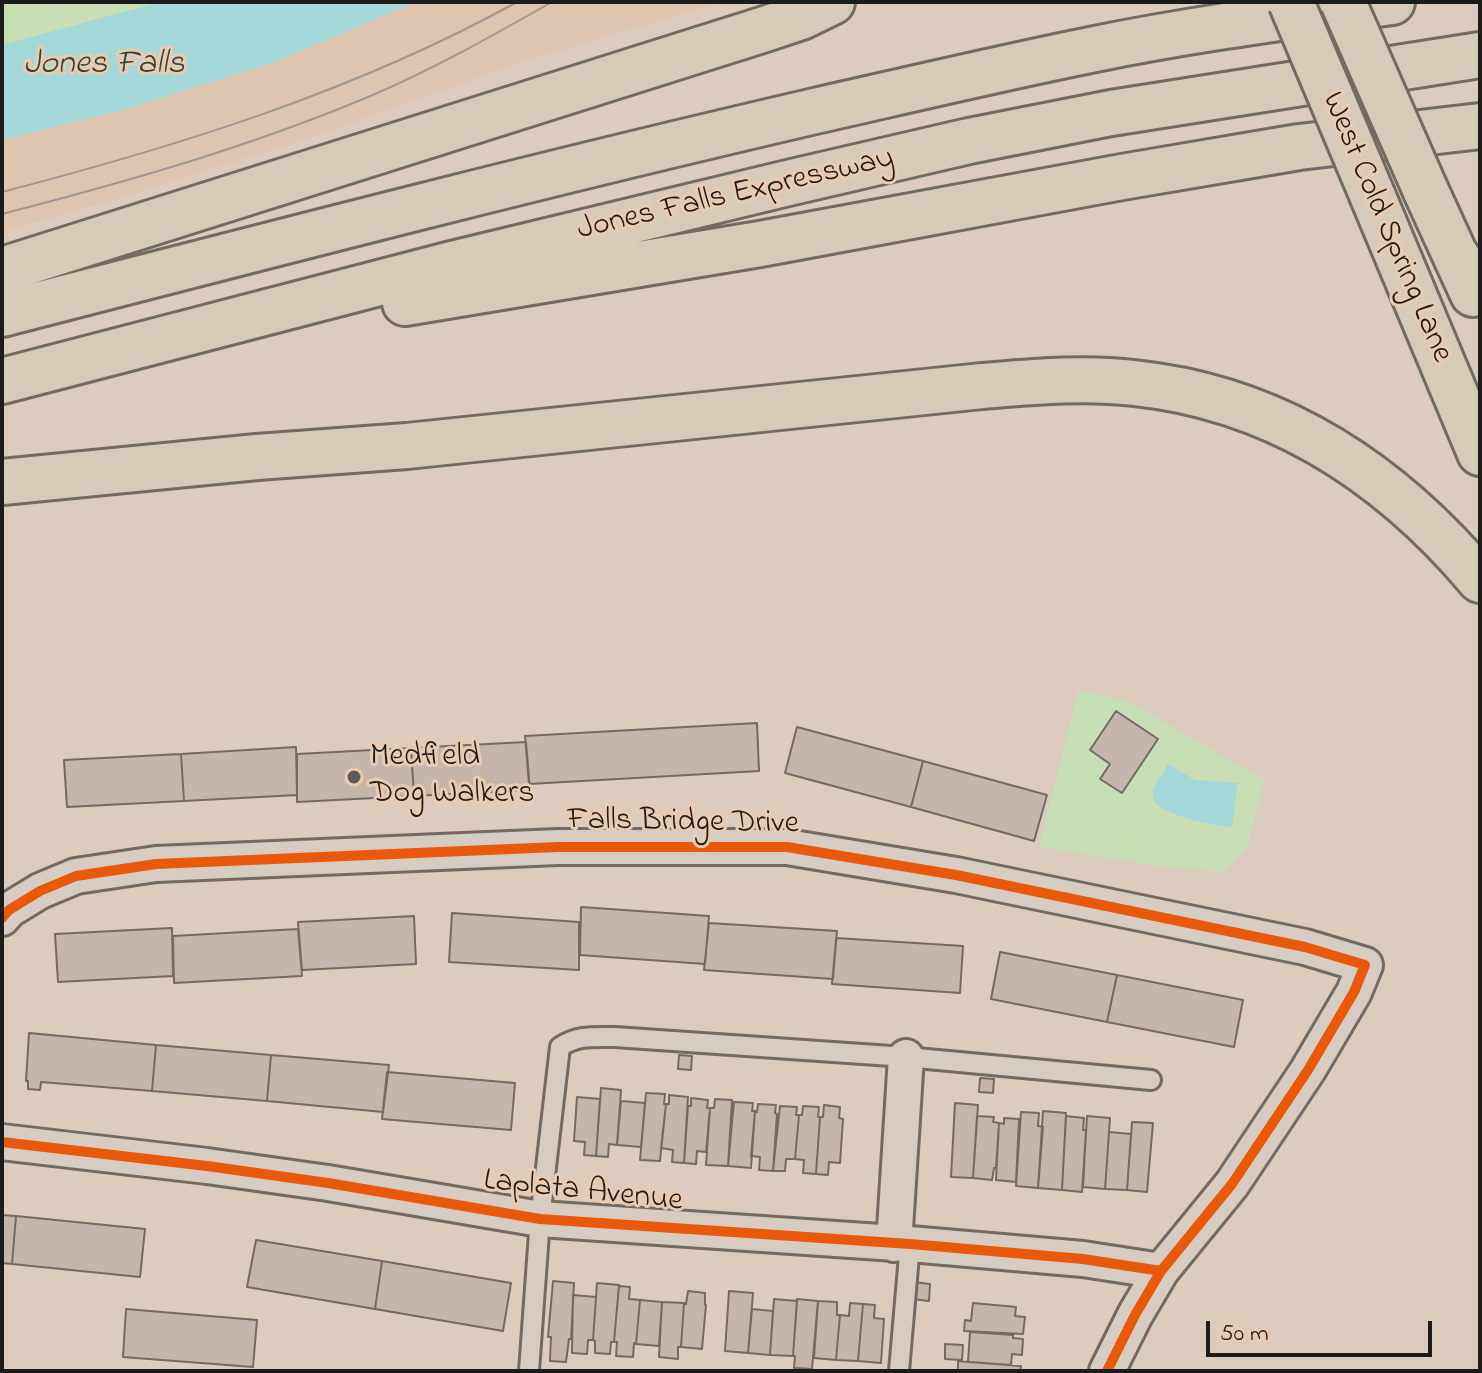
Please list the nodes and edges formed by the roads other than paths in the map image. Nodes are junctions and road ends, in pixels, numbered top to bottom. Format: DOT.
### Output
graph roads {
  1 [pos="832,2"];
  2 [pos="1291,2"];
  3 [pos="1342,2"];
  4 [pos="1392,2"];
  5 [pos="1244,23"];
  6 [pos="1480,55"];
  7 [pos="1480,126"];
  8 [pos="2,270"];
  9 [pos="1468,275"];
  10 [pos="1480,311"];
  11 [pos="2,314"];
  12 [pos="122,350"];
  13 [pos="2,381"];
  14 [pos="1480,453"];
  15 [pos="2,482"];
  16 [pos="1480,580"];
  17 [pos="2,918"];
  18 [pos="906,1057"];
  19 [pos="1151,1080"];
  20 [pos="2,1142"];
  21 [pos="540,1219"];
  22 [pos="902,1244"];
  23 [pos="1161,1271"];
  24 [pos="529,1371"];
  25 [pos="899,1371"];
  26 [pos="1107,1371"];
  1 -- 8 [label="main road"];
  2 -- 14 [label="main road, West Cold Spring Lane, bridge"];
  3 -- 5 [label="main road"];
  3 -- 9 [label="main road, West Cold Spring Lane, bridge"];
  4 -- 5 [label="main road, Jones Falls Expressway"];
  5 -- 11 [label="main road, Jones Falls Expressway"];
  6 -- 12 [label="main road, Jones Falls Expressway"];
  7 -- 12 [label="main road"];
  9 -- 10 [label="main road, West Cold Spring Lane"];
  12 -- 13 [label="main road, Jones Falls Expressway"];
  15 -- 16 [label="main road"];
  17 -- 23 [label="street, Falls Bridge Drive"];
  18 -- 19 [label="lane"];
  18 -- 21 [label="lane"];
  18 -- 22 [label="street"];
  20 -- 21 [label="street, Laplata Avenue"];
  21 -- 22 [label="street, Laplata Avenue"];
  21 -- 24 [label="lane"];
  22 -- 23 [label="street, Laplata Avenue"];
  22 -- 25 [label="lane"];
  23 -- 26 [label="street"];
}
